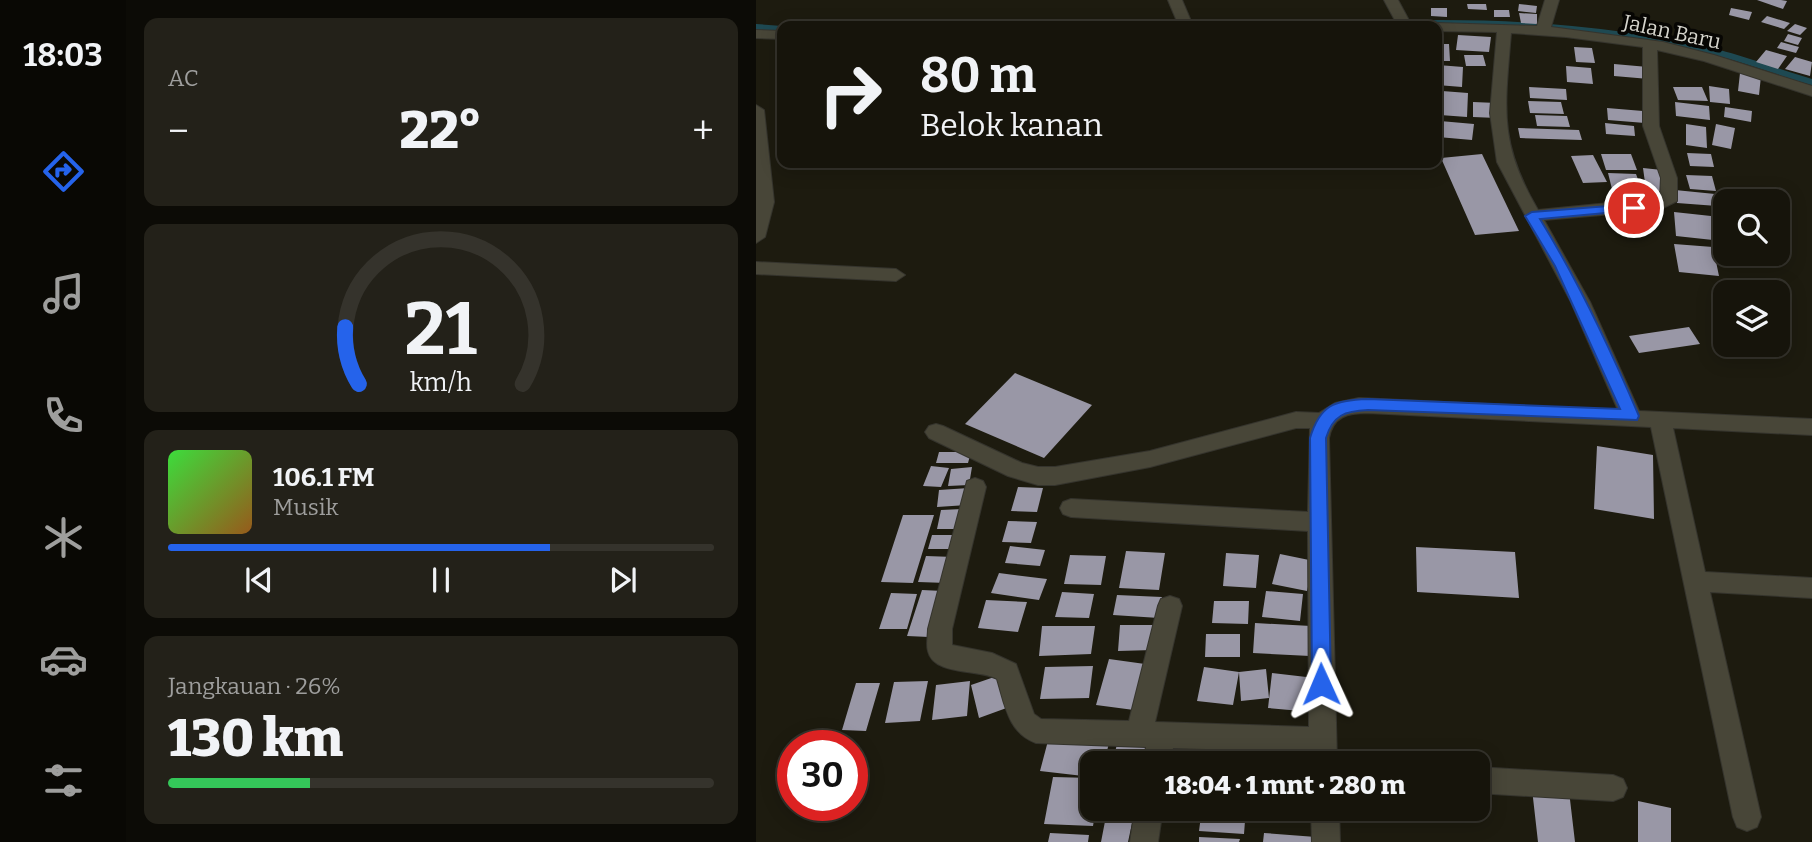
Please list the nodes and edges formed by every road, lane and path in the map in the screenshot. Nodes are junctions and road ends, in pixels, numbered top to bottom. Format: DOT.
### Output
graph roads {
  1 [pos="1175,0"];
  2 [pos="1391,0"];
  3 [pos="1552,0"];
  4 [pos="1184,21"];
  5 [pos="1402,21"];
  6 [pos="1442,27"];
  7 [pos="1543,28"];
  8 [pos="1504,29"];
  9 [pos="756,34"];
  10 [pos="777,35"];
  11 [pos="1650,46"];
  12 [pos="1812,91"];
  13 [pos="756,110"];
  14 [pos="1532,216"];
  15 [pos="756,237"];
  16 [pos="756,268"];
  17 [pos="896,275"];
  18 [pos="1631,416"];
  19 [pos="1660,418"];
  20 [pos="1323,421"];
  21 [pos="1812,427"];
  22 [pos="936,432"];
  23 [pos="975,487"];
  24 [pos="1071,508"];
  25 [pos="1319,522"];
  26 [pos="1696,582"];
  27 [pos="1812,588"];
  28 [pos="1170,606"];
  29 [pos="1150,735"];
  30 [pos="1154,751"];
  31 [pos="1323,751"];
  32 [pos="1490,781"];
  33 [pos="1613,788"];
  34 [pos="1747,817"];
  35 [pos="1147,821"];
  36 [pos="1325,821"];
  37 [pos="1144,842"];
  38 [pos="1326,842"];
  1 -- 4 [label="street"];
  2 -- 5 [label="street"];
  3 -- 7 [label="street"];
  6 -- 8 [label="street, Jalan Baru"];
  7 -- 8 [label="street, Jalan Baru"];
  7 -- 11 [label="street, Jalan Baru"];
  8 -- 14 [label="street"];
  9 -- 10 [label="street"];
  11 -- 12 [label="street, Jalan Baru"];
  11 -- 14 [label="street"];
  13 -- 15 [label="street"];
  14 -- 18 [label="street"];
  16 -- 17 [label="street"];
  18 -- 19 [label="street"];
  18 -- 20 [label="street"];
  19 -- 21 [label="street"];
  19 -- 26 [label="street"];
  20 -- 22 [label="street"];
  20 -- 25 [label="street"];
  23 -- 29 [label="street"];
  24 -- 25 [label="street"];
  25 -- 31 [label="street"];
  26 -- 27 [label="street"];
  26 -- 34 [label="street"];
  28 -- 29 [label="street"];
  29 -- 30 [label="street"];
  29 -- 31 [label="street"];
  32 -- 33 [label="street"];
  35 -- 37 [label="street"];
  36 -- 38 [label="street"];
}
